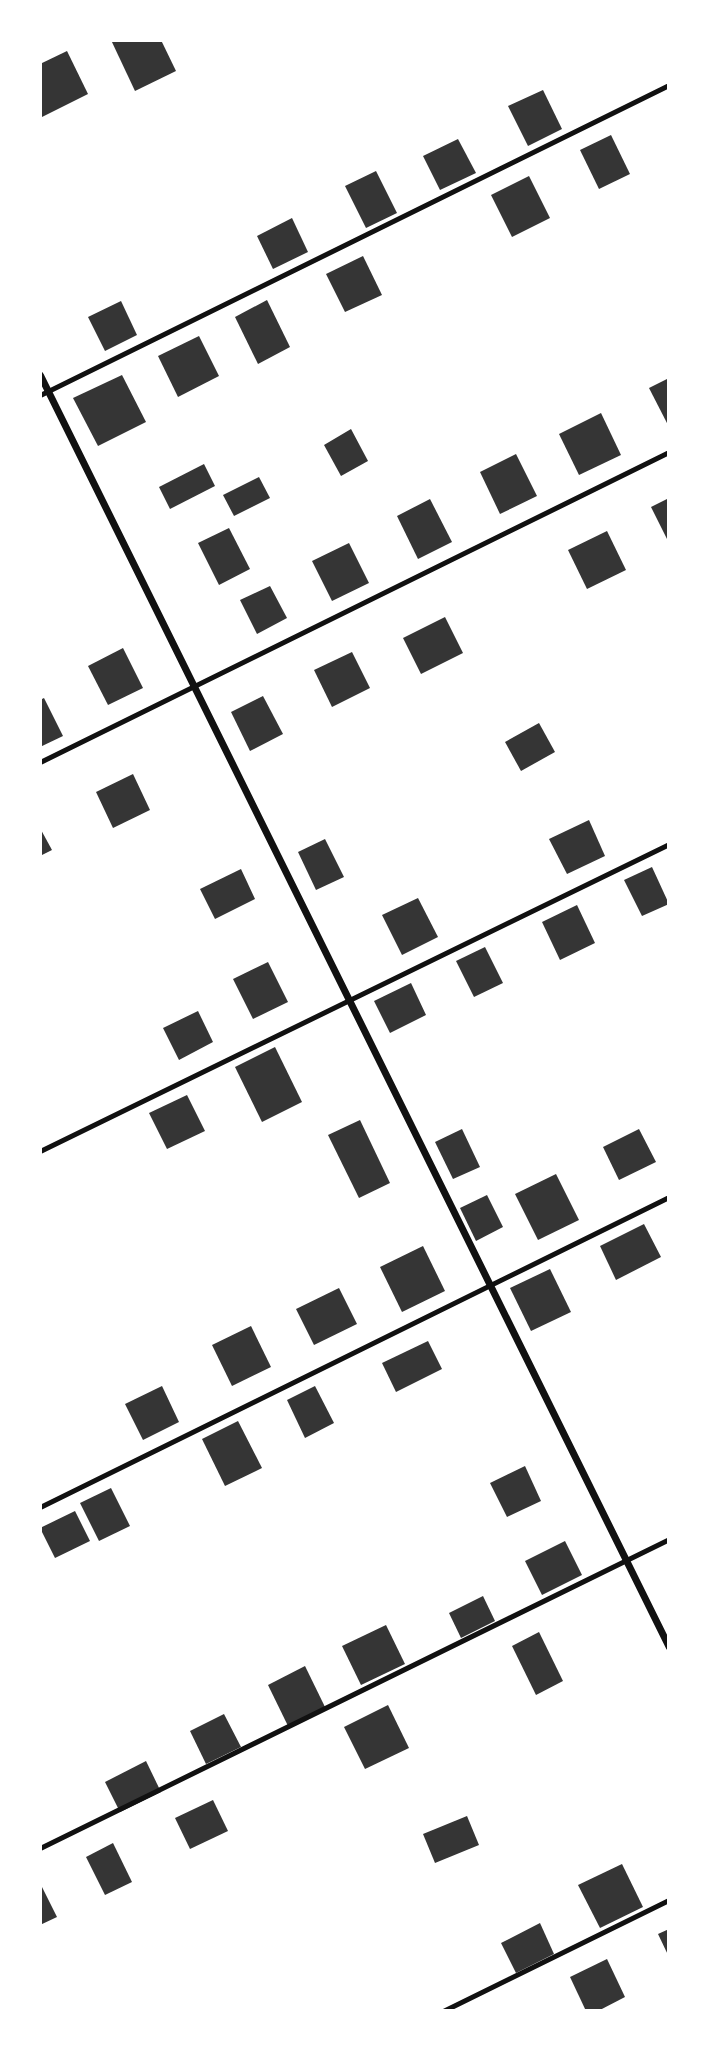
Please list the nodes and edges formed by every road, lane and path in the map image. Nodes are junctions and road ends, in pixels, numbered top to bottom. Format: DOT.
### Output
graph roads {
  1 [pos="669,85"];
  2 [pos="40,374"];
  3 [pos="48,391"];
  4 [pos="40,395"];
  5 [pos="669,452"];
  6 [pos="193,685"];
  7 [pos="40,762"];
  8 [pos="669,844"];
  9 [pos="348,999"];
  10 [pos="40,1151"];
  11 [pos="669,1198"];
  12 [pos="490,1285"];
  13 [pos="40,1507"];
  14 [pos="669,1539"];
  15 [pos="626,1560"];
  16 [pos="669,1647"];
  17 [pos="40,1848"];
  18 [pos="669,1900"];
  19 [pos="443,2011"];
  1 -- 3 [label="lane"];
  2 -- 3 [label="street"];
  3 -- 4 [label="lane"];
  3 -- 6 [label="street"];
  5 -- 6 [label="lane"];
  6 -- 7 [label="lane"];
  6 -- 9 [label="street"];
  8 -- 9 [label="lane"];
  9 -- 10 [label="lane"];
  9 -- 12 [label="street"];
  11 -- 12 [label="lane"];
  12 -- 13 [label="lane"];
  12 -- 15 [label="street"];
  14 -- 15 [label="lane"];
  15 -- 16 [label="street"];
  15 -- 17 [label="lane"];
  18 -- 19 [label="lane"];
}
